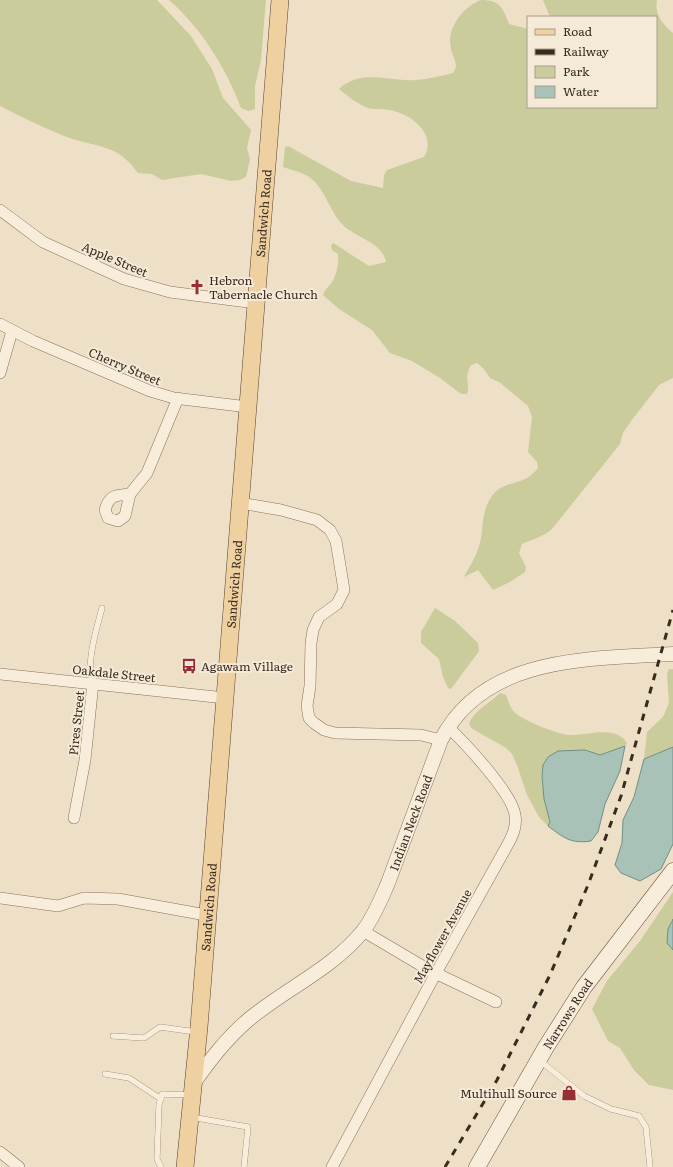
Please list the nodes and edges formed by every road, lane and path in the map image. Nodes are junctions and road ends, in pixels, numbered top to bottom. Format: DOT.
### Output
graph roads {
  1 [pos="280,0"];
  2 [pos="0,210"];
  3 [pos="256,303"];
  4 [pos="0,324"];
  5 [pos="12,331"];
  6 [pos="0,373"];
  7 [pos="178,398"];
  8 [pos="248,407"];
  9 [pos="130,494"];
  10 [pos="240,503"];
  11 [pos="102,608"];
  12 [pos="673,654"];
  13 [pos="0,674"];
  14 [pos="93,683"];
  15 [pos="225,698"];
  16 [pos="448,727"];
  17 [pos="441,740"];
  18 [pos="74,818"];
  19 [pos="673,871"];
  20 [pos="0,898"];
  21 [pos="206,915"];
  22 [pos="363,931"];
  23 [pos="436,973"];
  24 [pos="496,1002"];
  25 [pos="198,1032"];
  26 [pos="112,1036"];
  27 [pos="539,1060"];
  28 [pos="105,1074"];
  29 [pos="192,1089"];
  30 [pos="161,1099"];
  31 [pos="190,1117"];
  32 [pos="0,1152"];
  33 [pos="19,1167"];
  34 [pos="161,1167"];
  35 [pos="185,1167"];
  36 [pos="244,1167"];
  37 [pos="332,1167"];
  38 [pos="477,1167"];
  39 [pos="650,1167"];
  1 -- 3 [label="main road, Sandwich Road"];
  2 -- 3 [label="street, Apple Street"];
  3 -- 8 [label="main road, Sandwich Road"];
  4 -- 5 [label="street, Cherry Street"];
  5 -- 6 [label="street"];
  5 -- 7 [label="street, Cherry Street"];
  7 -- 8 [label="street, Cherry Street"];
  7 -- 9 [label="street"];
  8 -- 10 [label="main road, Sandwich Road"];
  10 -- 15 [label="main road, Sandwich Road"];
  10 -- 17 [label="street"];
  11 -- 14 [label="lane, Pires Street"];
  12 -- 16 [label="street, Indian Neck Road"];
  13 -- 14 [label="street, Oakdale Street"];
  14 -- 15 [label="street, Oakdale Street"];
  14 -- 18 [label="street, Pires Street"];
  15 -- 21 [label="main road, Sandwich Road"];
  16 -- 17 [label="street, Indian Neck Road"];
  16 -- 23 [label="street, Mayflower Avenue"];
  17 -- 22 [label="street, Indian Neck Road"];
  19 -- 27 [label="main road, Narrows Road"];
  20 -- 21 [label="street"];
  21 -- 25 [label="main road, Sandwich Road"];
  22 -- 23 [label="street"];
  22 -- 29 [label="street, Indian Neck Road"];
  23 -- 24 [label="street"];
  23 -- 37 [label="street, Mayflower Avenue"];
  25 -- 26 [label="lane"];
  25 -- 29 [label="main road, Sandwich Road"];
  27 -- 38 [label="main road, Narrows Road"];
  27 -- 39 [label="lane"];
  28 -- 30 [label="lane"];
  29 -- 30 [label="lane"];
  29 -- 31 [label="main road, Sandwich Road"];
  30 -- 34 [label="lane"];
  31 -- 35 [label="main road, Sandwich Road"];
  31 -- 36 [label="lane"];
  32 -- 33 [label="street"];
}
